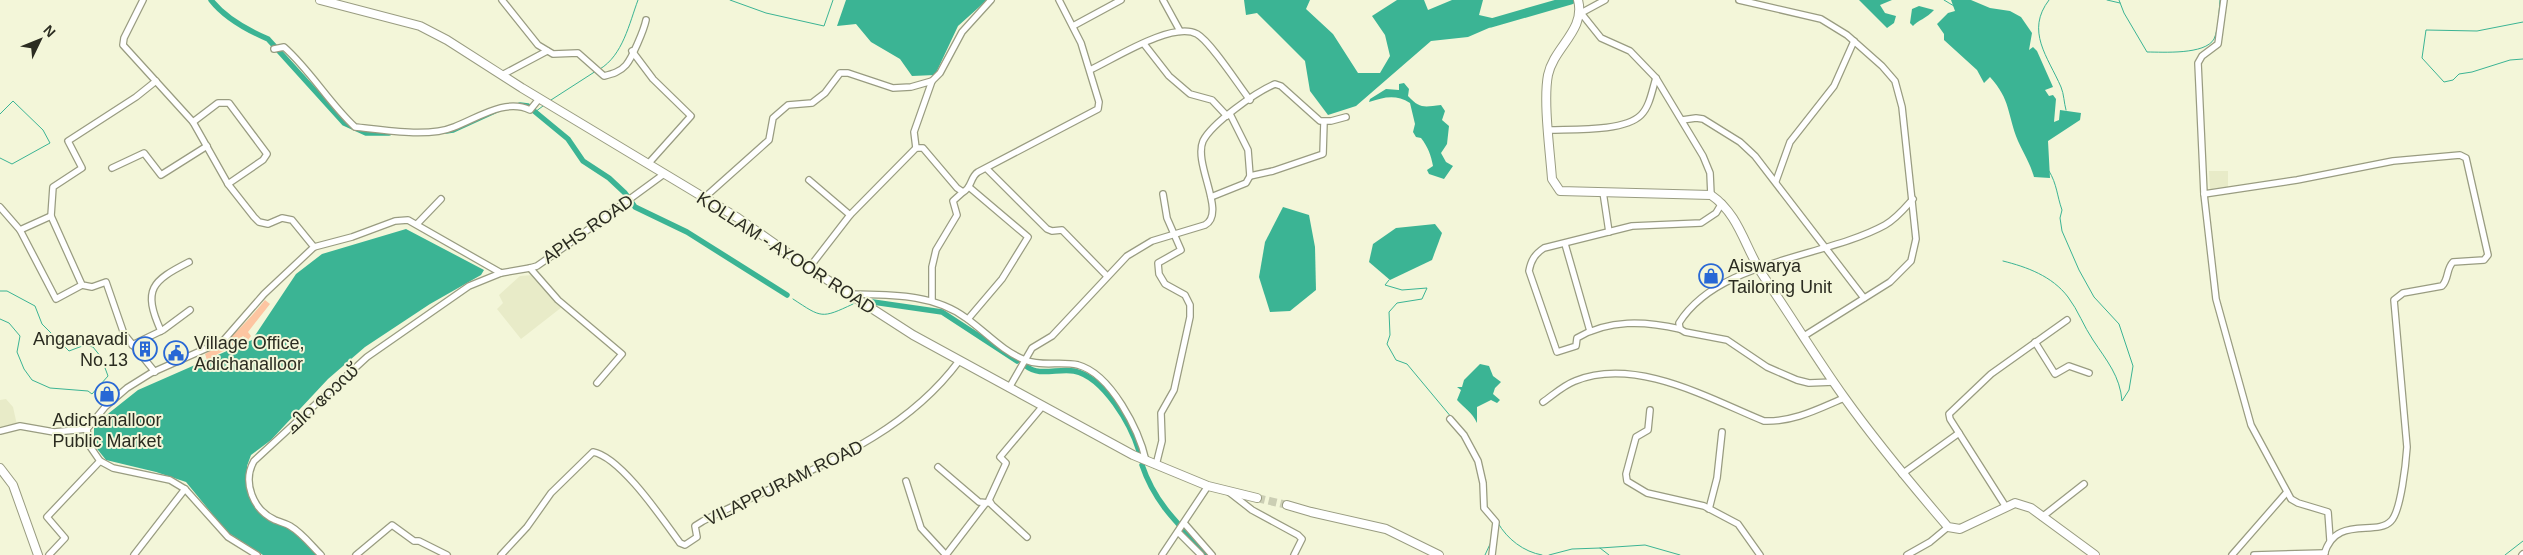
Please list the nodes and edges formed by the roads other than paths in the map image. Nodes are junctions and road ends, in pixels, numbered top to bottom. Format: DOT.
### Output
graph roads {
  1 [pos="143,0"];
  2 [pos="320,0"];
  3 [pos="502,0"];
  4 [pos="991,0"];
  5 [pos="1059,0"];
  6 [pos="1121,0"];
  7 [pos="1163,0"];
  8 [pos="1605,0"];
  9 [pos="1739,0"];
  10 [pos="2224,0"];
  11 [pos="1580,7"];
  12 [pos="646,20"];
  13 [pos="1073,26"];
  14 [pos="1180,32"];
  15 [pos="1854,41"];
  16 [pos="1144,44"];
  17 [pos="274,49"];
  18 [pos="547,51"];
  19 [pos="632,51"];
  20 [pos="1090,70"];
  21 [pos="502,75"];
  22 [pos="1656,78"];
  23 [pos="156,81"];
  24 [pos="932,81"];
  25 [pos="539,98"];
  26 [pos="1250,100"];
  27 [pos="1228,115"];
  28 [pos="1346,116"];
  29 [pos="1682,120"];
  30 [pos="193,122"];
  31 [pos="1324,122"];
  32 [pos="1549,130"];
  33 [pos="207,146"];
  34 [pos="916,148"];
  35 [pos="648,164"];
  36 [pos="112,168"];
  37 [pos="987,169"];
  38 [pos="664,174"];
  39 [pos="1250,176"];
  40 [pos="809,180"];
  41 [pos="1776,182"];
  42 [pos="228,184"];
  43 [pos="969,187"];
  44 [pos="963,192"];
  45 [pos="1603,192"];
  46 [pos="1163,194"];
  47 [pos="2204,194"];
  48 [pos="1711,195"];
  49 [pos="1211,197"];
  50 [pos="704,198"];
  51 [pos="1913,199"];
  52 [pos="442,200"];
  53 [pos="1722,203"];
  54 [pos="0,207"];
  55 [pos="850,215"];
  56 [pos="51,216"];
  57 [pos="417,224"];
  58 [pos="20,230"];
  59 [pos="1609,232"];
  60 [pos="1173,234"];
  61 [pos="1565,244"];
  62 [pos="314,247"];
  63 [pos="1824,248"];
  64 [pos="188,262"];
  65 [pos="530,268"];
  66 [pos="809,268"];
  67 [pos="1758,268"];
  68 [pos="501,273"];
  69 [pos="1107,276"];
  70 [pos="82,285"];
  71 [pos="847,294"];
  72 [pos="1864,298"];
  73 [pos="932,302"];
  74 [pos="190,310"];
  75 [pos="968,319"];
  76 [pos="2067,320"];
  77 [pos="1680,329"];
  78 [pos="1590,330"];
  79 [pos="161,331"];
  80 [pos="1804,336"];
  81 [pos="2035,342"];
  82 [pos="132,345"];
  83 [pos="1024,360"];
  84 [pos="959,361"];
  85 [pos="156,372"];
  86 [pos="2089,373"];
  87 [pos="1834,382"];
  88 [pos="597,383"];
  89 [pos="1008,388"];
  90 [pos="1844,398"];
  91 [pos="1543,402"];
  92 [pos="1042,407"];
  93 [pos="1650,410"];
  94 [pos="1450,419"];
  95 [pos="87,429"];
  96 [pos="0,431"];
  97 [pos="1722,432"];
  98 [pos="1959,433"];
  99 [pos="100,461"];
  100 [pos="1146,461"];
  101 [pos="1156,464"];
  102 [pos="938,467"];
  103 [pos="0,468"];
  104 [pos="1902,474"];
  105 [pos="906,481"];
  106 [pos="2084,484"];
  107 [pos="1208,486"];
  108 [pos="185,489"];
  109 [pos="1228,490"];
  110 [pos="2286,492"];
  111 [pos="1257,498"];
  112 [pos="987,503"];
  113 [pos="1287,505"];
  114 [pos="2006,507"];
  115 [pos="1709,509"];
  116 [pos="2042,517"];
  117 [pos="1184,524"];
  118 [pos="1948,528"];
  119 [pos="1178,531"];
  120 [pos="1027,536"];
  121 [pos="2330,540"];
  122 [pos="2325,554"];
  123 [pos="38,555"];
  124 [pos="49,555"];
  125 [pos="134,555"];
  126 [pos="258,555"];
  127 [pos="321,555"];
  128 [pos="356,555"];
  129 [pos="447,555"];
  130 [pos="501,555"];
  131 [pos="946,555"];
  132 [pos="1162,555"];
  133 [pos="1201,555"];
  134 [pos="1212,555"];
  135 [pos="1294,555"];
  136 [pos="1439,555"];
  137 [pos="1492,555"];
  138 [pos="1760,555"];
  139 [pos="1907,555"];
  140 [pos="2095,555"];
  141 [pos="2232,555"];
  142 [pos="2254,555"];
  1 -- 23 [label="street"];
  2 -- 21 [label="main road, KOLLAM - AYOOR ROAD"];
  3 -- 18 [label="street"];
  4 -- 24 [label="street"];
  5 -- 13 [label="street"];
  6 -- 13 [label="street"];
  7 -- 14 [label="street"];
  8 -- 11 [label="street"];
  9 -- 15 [label="street"];
  10 -- 47 [label="street"];
  11 -- 22 [label="street"];
  11 -- 32 [label="main road"];
  12 -- 19 [label="street"];
  13 -- 20 [label="street"];
  14 -- 16 [label="street"];
  14 -- 26 [label="street"];
  15 -- 41 [label="street"];
  15 -- 51 [label="street"];
  16 -- 20 [label="street"];
  16 -- 27 [label="street"];
  17 -- 25 [label="street"];
  18 -- 19 [label="street"];
  18 -- 21 [label="street"];
  19 -- 35 [label="street"];
  20 -- 37 [label="street"];
  21 -- 25 [label="main road, KOLLAM - AYOOR ROAD"];
  22 -- 29 [label="street"];
  22 -- 32 [label="street"];
  23 -- 30 [label="street"];
  23 -- 56 [label="street"];
  24 -- 34 [label="street"];
  24 -- 50 [label="street"];
  25 -- 35 [label="main road, KOLLAM - AYOOR ROAD"];
  26 -- 27 [label="street"];
  26 -- 31 [label="street"];
  27 -- 39 [label="street"];
  27 -- 49 [label="street"];
  28 -- 31 [label="street"];
  29 -- 41 [label="street"];
  29 -- 48 [label="street"];
  30 -- 33 [label="street"];
  30 -- 42 [label="street"];
  31 -- 39 [label="street"];
  32 -- 45 [label="main road"];
  33 -- 36 [label="street"];
  33 -- 42 [label="street"];
  34 -- 44 [label="street"];
  34 -- 55 [label="street"];
  35 -- 38 [label="main road, KOLLAM - AYOOR ROAD"];
  37 -- 43 [label="street"];
  37 -- 69 [label="street"];
  38 -- 50 [label="main road, KOLLAM - AYOOR ROAD"];
  38 -- 65 [label="street, APHS ROAD"];
  39 -- 49 [label="street"];
  40 -- 55 [label="street"];
  41 -- 63 [label="street"];
  42 -- 62 [label="street"];
  43 -- 44 [label="street"];
  43 -- 75 [label="street"];
  44 -- 73 [label="street"];
  45 -- 48 [label="main road"];
  45 -- 59 [label="street"];
  46 -- 60 [label="street"];
  47 -- 110 [label="street"];
  47 -- 121 [label="street"];
  48 -- 53 [label="main road"];
  49 -- 60 [label="street"];
  50 -- 66 [label="main road, KOLLAM - AYOOR ROAD"];
  51 -- 63 [label="street"];
  51 -- 72 [label="street"];
  52 -- 57 [label="street"];
  53 -- 59 [label="street"];
  53 -- 67 [label="main road"];
  54 -- 58 [label="street"];
  55 -- 66 [label="street"];
  56 -- 58 [label="street"];
  56 -- 70 [label="street"];
  57 -- 62 [label="street"];
  57 -- 68 [label="street"];
  58 -- 70 [label="street"];
  59 -- 61 [label="street"];
  60 -- 69 [label="street"];
  60 -- 101 [label="street"];
  61 -- 78 [label="street"];
  61 -- 78 [label="street"];
  62 -- 85 [label="street"];
  63 -- 67 [label="street"];
  63 -- 72 [label="street"];
  64 -- 79 [label="street"];
  65 -- 68 [label="street, APHS ROAD"];
  65 -- 88 [label="street"];
  66 -- 71 [label="main road, KOLLAM - AYOOR ROAD"];
  67 -- 77 [label="street"];
  67 -- 80 [label="main road"];
  68 -- 127 [label="street, ചിറ റോഡ്"];
  69 -- 83 [label="street"];
  70 -- 82 [label="street"];
  71 -- 73 [label="street"];
  71 -- 84 [label="main road, KOLLAM - AYOOR ROAD"];
  72 -- 80 [label="street"];
  73 -- 75 [label="street"];
  74 -- 79 [label="street"];
  75 -- 83 [label="street"];
  76 -- 81 [label="street"];
  77 -- 78 [label="street"];
  77 -- 87 [label="street"];
  79 -- 82 [label="street"];
  80 -- 87 [label="main road"];
  81 -- 86 [label="street"];
  81 -- 98 [label="street"];
  82 -- 85 [label="street"];
  83 -- 89 [label="street"];
  83 -- 100 [label="street"];
  84 -- 89 [label="main road, KOLLAM - AYOOR ROAD"];
  84 -- 130 [label="street, VILAPPURAM ROAD"];
  85 -- 95 [label="street"];
  87 -- 90 [label="main road"];
  89 -- 92 [label="main road, KOLLAM - AYOOR ROAD"];
  90 -- 91 [label="street"];
  90 -- 104 [label="main road"];
  92 -- 100 [label="main road, KOLLAM - AYOOR ROAD"];
  92 -- 112 [label="street"];
  93 -- 115 [label="street"];
  94 -- 137 [label="street"];
  95 -- 96 [label="street"];
  95 -- 99 [label="street"];
  97 -- 115 [label="street"];
  98 -- 104 [label="street"];
  98 -- 114 [label="street"];
  99 -- 108 [label="street"];
  99 -- 124 [label="street"];
  100 -- 101 [label="main road, KOLLAM - AYOOR ROAD"];
  101 -- 107 [label="main road, KOLLAM - AYOOR ROAD"];
  102 -- 112 [label="street"];
  103 -- 123 [label="main road"];
  104 -- 118 [label="main road"];
  105 -- 131 [label="street"];
  106 -- 116 [label="street"];
  107 -- 109 [label="main road, KOLLAM - AYOOR ROAD"];
  107 -- 117 [label="street"];
  108 -- 125 [label="street"];
  108 -- 126 [label="street"];
  109 -- 111 [label="main road, KOLLAM - AYOOR ROAD"];
  109 -- 135 [label="street"];
  110 -- 121 [label="street"];
  110 -- 141 [label="street"];
  112 -- 120 [label="street"];
  112 -- 131 [label="street"];
  113 -- 136 [label="main road"];
  114 -- 116 [label="main road"];
  114 -- 118 [label="main road"];
  115 -- 138 [label="street"];
  116 -- 140 [label="main road"];
  117 -- 119 [label="street"];
  117 -- 134 [label="street"];
  118 -- 139 [label="street"];
  119 -- 132 [label="street"];
  119 -- 133 [label="street"];
  121 -- 122 [label="street"];
  122 -- 142 [label="street"];
  128 -- 129 [label="street"];
}
